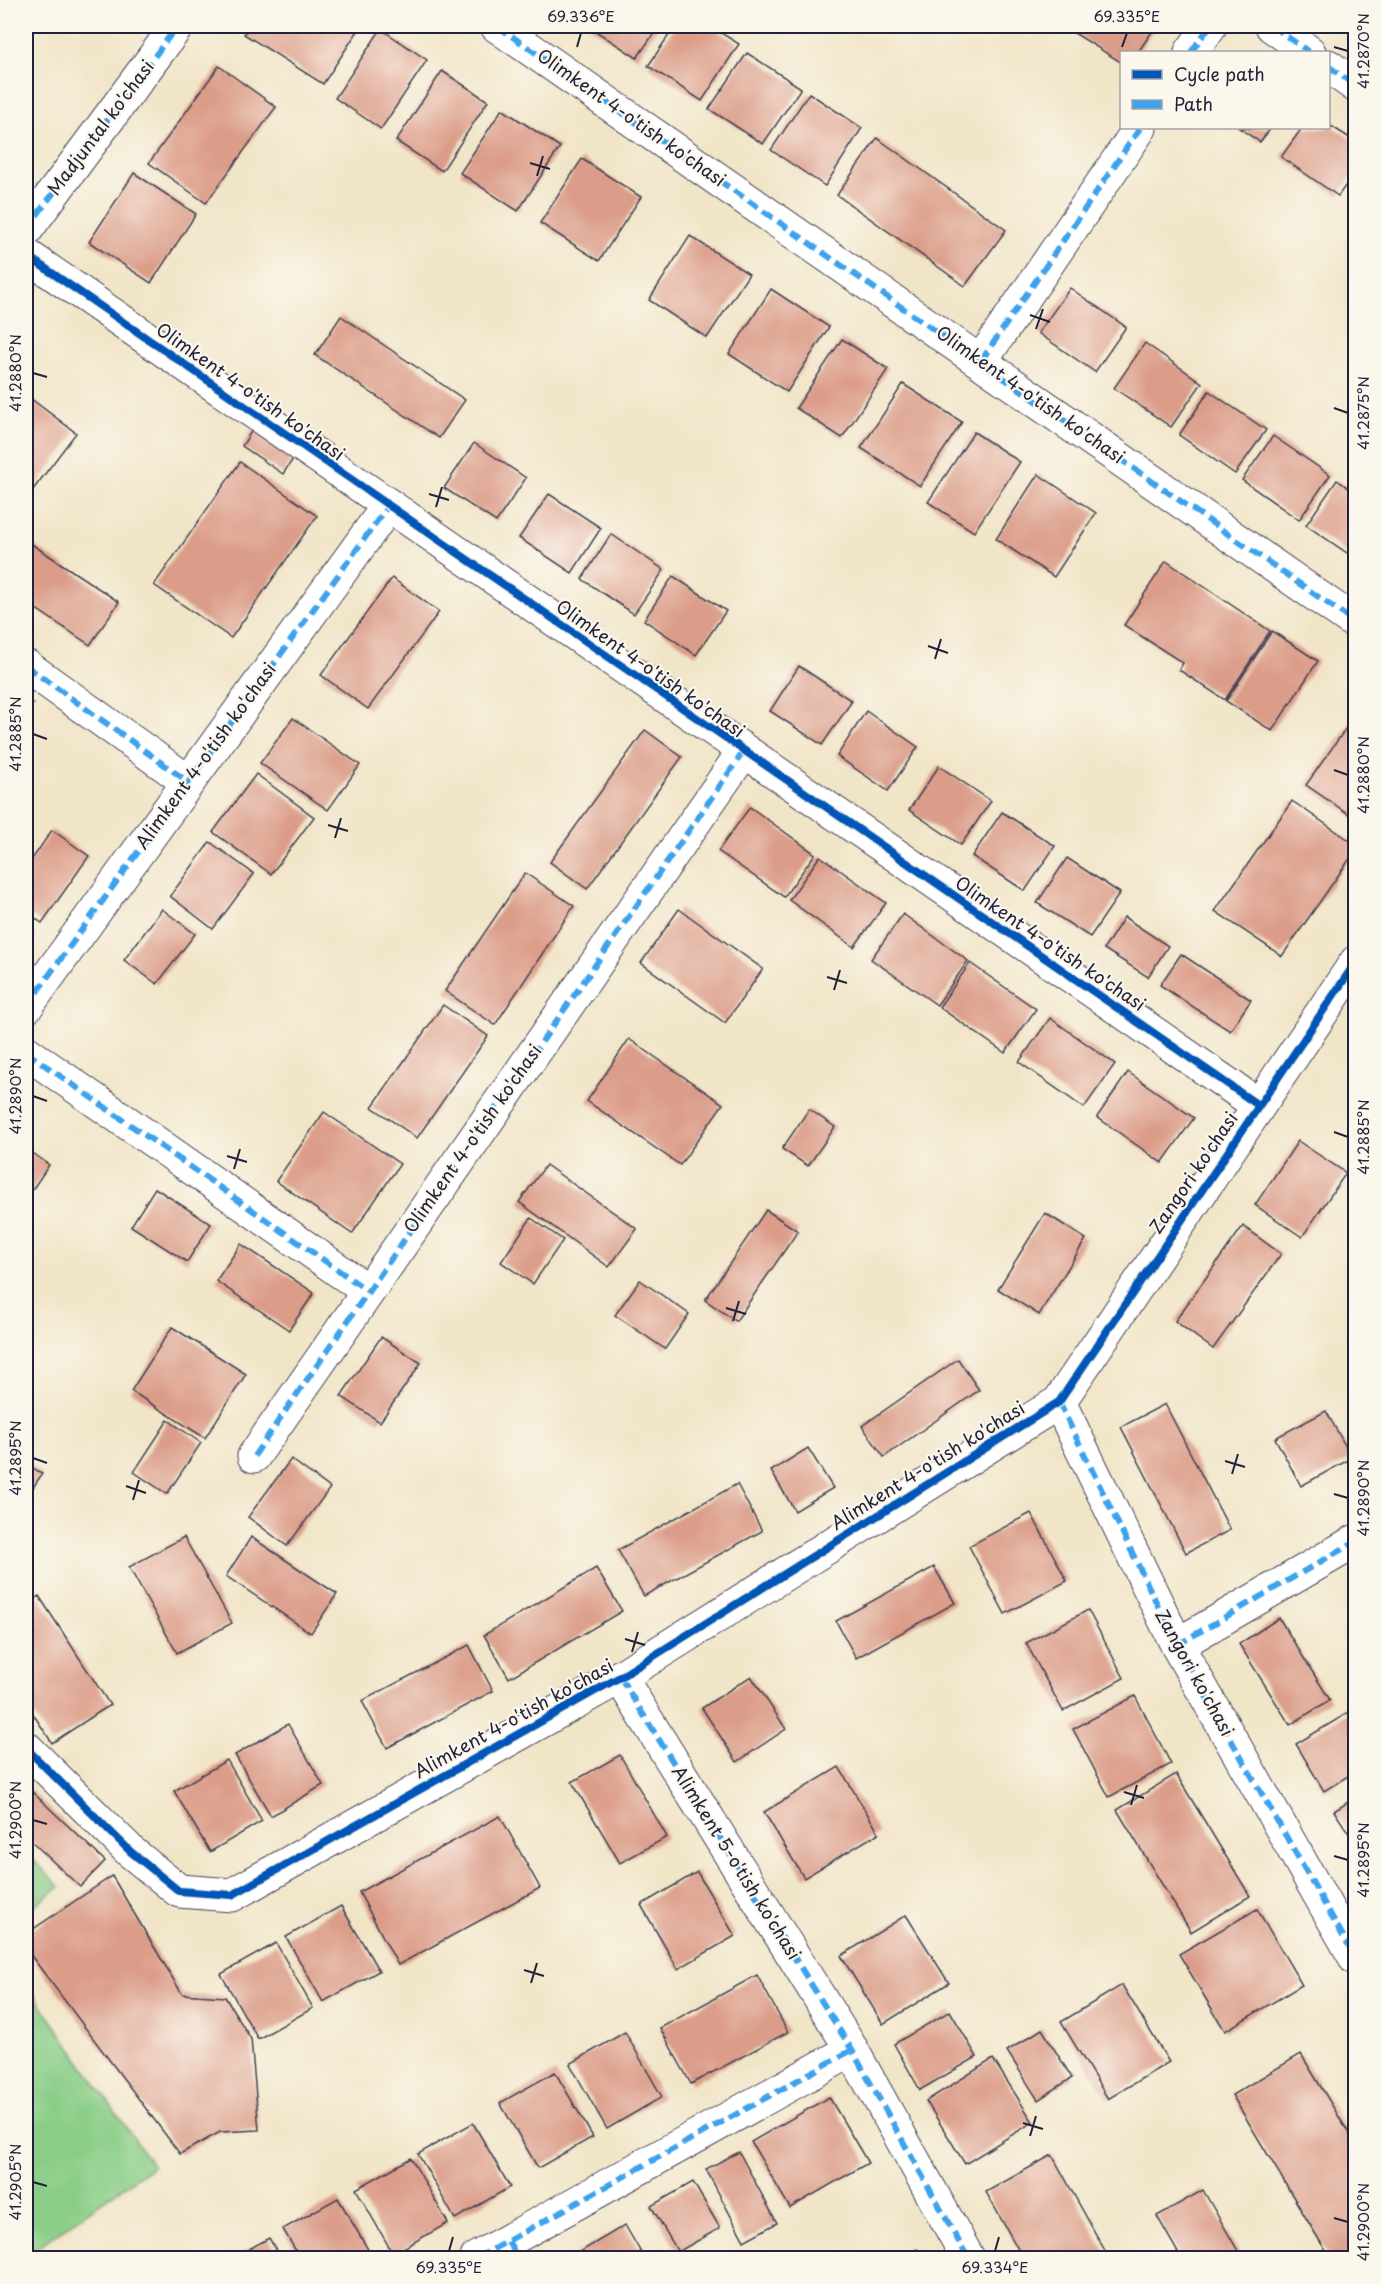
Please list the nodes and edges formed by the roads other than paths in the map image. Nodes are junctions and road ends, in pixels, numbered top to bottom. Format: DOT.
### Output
graph roads {
  1 [pos="177,26"];
  2 [pos="497,26"];
  3 [pos="1209,26"];
  4 [pos="1272,26"];
  5 [pos="1192,51"];
  6 [pos="1308,51"];
  7 [pos="1330,67"];
  8 [pos="1356,86"];
  9 [pos="1139,129"];
  10 [pos="26,230"];
  11 [pos="26,255"];
  12 [pos="981,361"];
  13 [pos="388,506"];
  14 [pos="1356,623"];
  15 [pos="26,666"];
  16 [pos="744,751"];
  17 [pos="188,781"];
  18 [pos="1356,962"];
  19 [pos="26,1007"];
  20 [pos="26,1052"];
  21 [pos="1258,1105"];
  22 [pos="368,1291"];
  23 [pos="1059,1402"];
  24 [pos="254,1456"];
  25 [pos="1356,1541"];
  26 [pos="1177,1645"];
  27 [pos="620,1677"];
  28 [pos="26,1748"];
  29 [pos="1356,1959"];
  30 [pos="852,2050"];
  31 [pos="513,2250"];
  32 [pos="477,2259"];
  33 [pos="968,2259"];
  1 -- 10 [label="street, Madjuntal ko'chasi"];
  2 -- 12 [label="street, Olimkent 4-o'tish ko'chasi"];
  3 -- 5 [label="street"];
  4 -- 6 [label="street"];
  7 -- 8 [label="street"];
  9 -- 12 [label="street"];
  11 -- 13 [label="street, Olimkent 4-o'tish ko'chasi"];
  12 -- 14 [label="street, Olimkent 4-o'tish ko'chasi"];
  13 -- 16 [label="street, Olimkent 4-o'tish ko'chasi"];
  13 -- 17 [label="street, Alimkent 4-o'tish ko'chasi"];
  15 -- 17 [label="street"];
  16 -- 21 [label="street, Olimkent 4-o'tish ko'chasi"];
  16 -- 22 [label="street, Olimkent 4-o'tish ko'chasi"];
  17 -- 19 [label="street, Alimkent 4-o'tish ko'chasi"];
  18 -- 21 [label="street, Zangori ko'chasi"];
  20 -- 22 [label="street"];
  21 -- 23 [label="street, Zangori ko'chasi"];
  22 -- 24 [label="street, Olimkent 4-o'tish ko'chasi"];
  23 -- 26 [label="street, Zangori ko'chasi"];
  23 -- 27 [label="street, Alimkent 4-o'tish ko'chasi"];
  25 -- 26 [label="street"];
  26 -- 29 [label="street, Zangori ko'chasi"];
  27 -- 28 [label="street, Alimkent 4-o'tish ko'chasi"];
  27 -- 30 [label="street, Alimkent 5-o'tish ko'chasi"];
  30 -- 31 [label="street"];
  30 -- 33 [label="street, Alimkent 5-o'tish ko'chasi"];
  31 -- 32 [label="street"];
}
